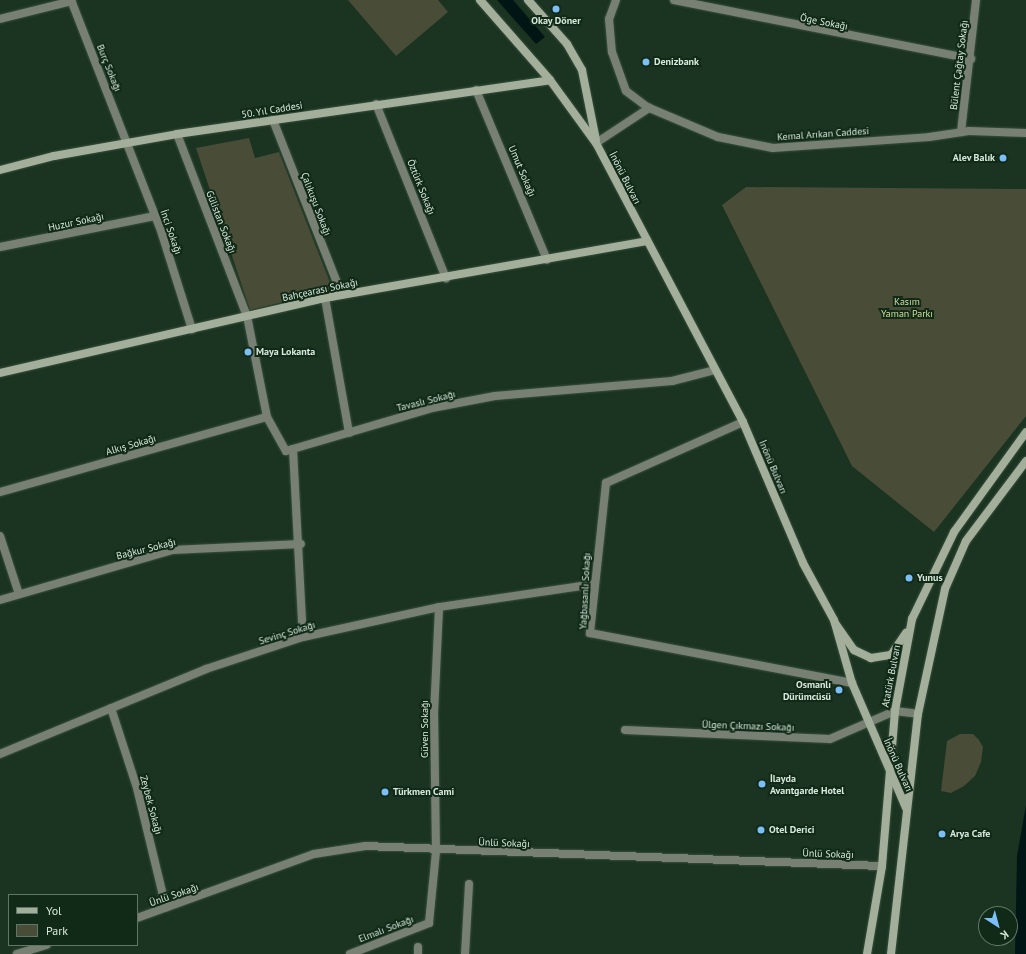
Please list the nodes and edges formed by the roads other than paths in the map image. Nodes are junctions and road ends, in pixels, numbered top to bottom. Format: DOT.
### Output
graph roads {
  1 [pos="480,0"];
  2 [pos="528,0"];
  3 [pos="616,0"];
  4 [pos="674,0"];
  5 [pos="976,0"];
  6 [pos="72,1"];
  7 [pos="689,2"];
  8 [pos="0,19"];
  9 [pos="971,59"];
  10 [pos="550,80"];
  11 [pos="476,90"];
  12 [pos="376,104"];
  13 [pos="649,108"];
  14 [pos="273,120"];
  15 [pos="961,132"];
  16 [pos="1026,132"];
  17 [pos="177,134"];
  18 [pos="128,143"];
  19 [pos="596,143"];
  20 [pos="0,170"];
  21 [pos="155,216"];
  22 [pos="646,241"];
  23 [pos="0,247"];
  24 [pos="547,260"];
  25 [pos="446,278"];
  26 [pos="342,295"];
  27 [pos="325,298"];
  28 [pos="247,316"];
  29 [pos="192,329"];
  30 [pos="715,370"];
  31 [pos="0,373"];
  32 [pos="267,417"];
  33 [pos="743,422"];
  34 [pos="1026,432"];
  35 [pos="349,433"];
  36 [pos="293,449"];
  37 [pos="1026,461"];
  38 [pos="0,492"];
  39 [pos="0,536"];
  40 [pos="301,544"];
  41 [pos="594,584"];
  42 [pos="19,594"];
  43 [pos="0,600"];
  44 [pos="439,607"];
  45 [pos="912,619"];
  46 [pos="834,620"];
  47 [pos="303,637"];
  48 [pos="852,683"];
  49 [pos="111,708"];
  50 [pos="894,711"];
  51 [pos="918,714"];
  52 [pos="867,721"];
  53 [pos="624,730"];
  54 [pos="0,754"];
  55 [pos="888,767"];
  56 [pos="907,810"];
  57 [pos="436,851"];
  58 [pos="882,866"];
  59 [pos="468,884"];
  60 [pos="166,908"];
  61 [pos="138,918"];
  62 [pos="44,946"];
  63 [pos="18,954"];
  64 [pos="350,954"];
  65 [pos="465,954"];
  66 [pos="867,954"];
  67 [pos="891,954"];
  1 -- 10 [label="street, İnönü Bulvarı"];
  2 -- 19 [label="street, İnönü Bulvarı"];
  3 -- 13 [label="street, Kemal Arıkan Caddesi"];
  4 -- 7 [label="street, Öge Sokağı"];
  5 -- 9 [label="street, Bülent Çağtay Sokağı"];
  6 -- 8 [label="street"];
  6 -- 18 [label="street, Burç Sokağı"];
  7 -- 9 [label="street, Öge Sokağı"];
  9 -- 15 [label="street, Bülent Çağtay Sokağı"];
  10 -- 11 [label="street, 50. Yıl Caddesi"];
  10 -- 19 [label="street, İnönü Bulvarı"];
  11 -- 12 [label="street, 50. Yıl Caddesi"];
  11 -- 24 [label="street, Umut Sokağı"];
  12 -- 14 [label="street, 50. Yıl Caddesi"];
  12 -- 25 [label="street, Öztürk Sokağı"];
  13 -- 15 [label="street, Kemal Arıkan Caddesi"];
  13 -- 19 [label="street"];
  14 -- 17 [label="street, 50. Yıl Caddesi"];
  14 -- 26 [label="street, Çalıkuşu Sokağı"];
  15 -- 16 [label="street, Kemal Arıkan Caddesi"];
  17 -- 18 [label="street, 50. Yıl Caddesi"];
  17 -- 28 [label="street, Gülistan Sokağı"];
  18 -- 20 [label="street, 50. Yıl Caddesi"];
  18 -- 21 [label="street, İnci Sokağı"];
  19 -- 22 [label="street, İnönü Bulvarı"];
  21 -- 23 [label="street, Huzur Sokağı"];
  21 -- 29 [label="street, İnci Sokağı"];
  22 -- 24 [label="street, Bahçearası Sokağı"];
  22 -- 30 [label="street, İnönü Bulvarı"];
  24 -- 25 [label="street, Bahçearası Sokağı"];
  25 -- 26 [label="street, Bahçearası Sokağı"];
  26 -- 27 [label="street, Bahçearası Sokağı"];
  27 -- 28 [label="street, Bahçearası Sokağı"];
  27 -- 35 [label="street"];
  28 -- 29 [label="street, Bahçearası Sokağı"];
  28 -- 32 [label="street"];
  29 -- 31 [label="street, Bahçearası Sokağı"];
  30 -- 33 [label="street, İnönü Bulvarı"];
  30 -- 35 [label="street, Tavaslı Sokağı"];
  32 -- 36 [label="street"];
  32 -- 38 [label="street, Alkış Sokağı"];
  33 -- 41 [label="street, Yağbasanlı Sokağı"];
  33 -- 46 [label="street, İnönü Bulvarı"];
  34 -- 45 [label="street, Atatürk Bulvarı"];
  35 -- 36 [label="street, Tavaslı Sokağı"];
  36 -- 40 [label="street"];
  37 -- 51 [label="street"];
  39 -- 42 [label="street"];
  40 -- 42 [label="street, Bağkur Sokağı"];
  40 -- 47 [label="street"];
  41 -- 44 [label="street, Sevinç Sokağı"];
  41 -- 48 [label="street, Yağbasanlı Sokağı"];
  42 -- 43 [label="street, Bağkur Sokağı"];
  44 -- 47 [label="street, Sevinç Sokağı"];
  44 -- 57 [label="street, Güven Sokağı"];
  45 -- 46 [label="street"];
  45 -- 50 [label="street, Atatürk Bulvarı"];
  46 -- 48 [label="street, İnönü Bulvarı"];
  47 -- 49 [label="street, Sevinç Sokağı"];
  48 -- 52 [label="street, İnönü Bulvarı"];
  49 -- 54 [label="street, Sevinç Sokağı"];
  49 -- 60 [label="street, Zeybek Sokağı"];
  50 -- 51 [label="street"];
  50 -- 52 [label="street, Ülgen Çıkmazı Sokağı"];
  50 -- 55 [label="street, Atatürk Bulvarı"];
  51 -- 56 [label="street"];
  52 -- 53 [label="street, Ülgen Çıkmazı Sokağı"];
  52 -- 55 [label="street, İnönü Bulvarı"];
  55 -- 56 [label="street, İnönü Bulvarı"];
  55 -- 58 [label="street, Atatürk Bulvarı"];
  56 -- 67 [label="street"];
  57 -- 58 [label="street, Ünlü Sokağı"];
  57 -- 60 [label="street, Ünlü Sokağı"];
  57 -- 64 [label="street, Elmalı Sokağı"];
  58 -- 66 [label="street, Atatürk Bulvarı"];
  59 -- 65 [label="street"];
  60 -- 61 [label="street, Ünlü Sokağı"];
  62 -- 63 [label="street"];
}
